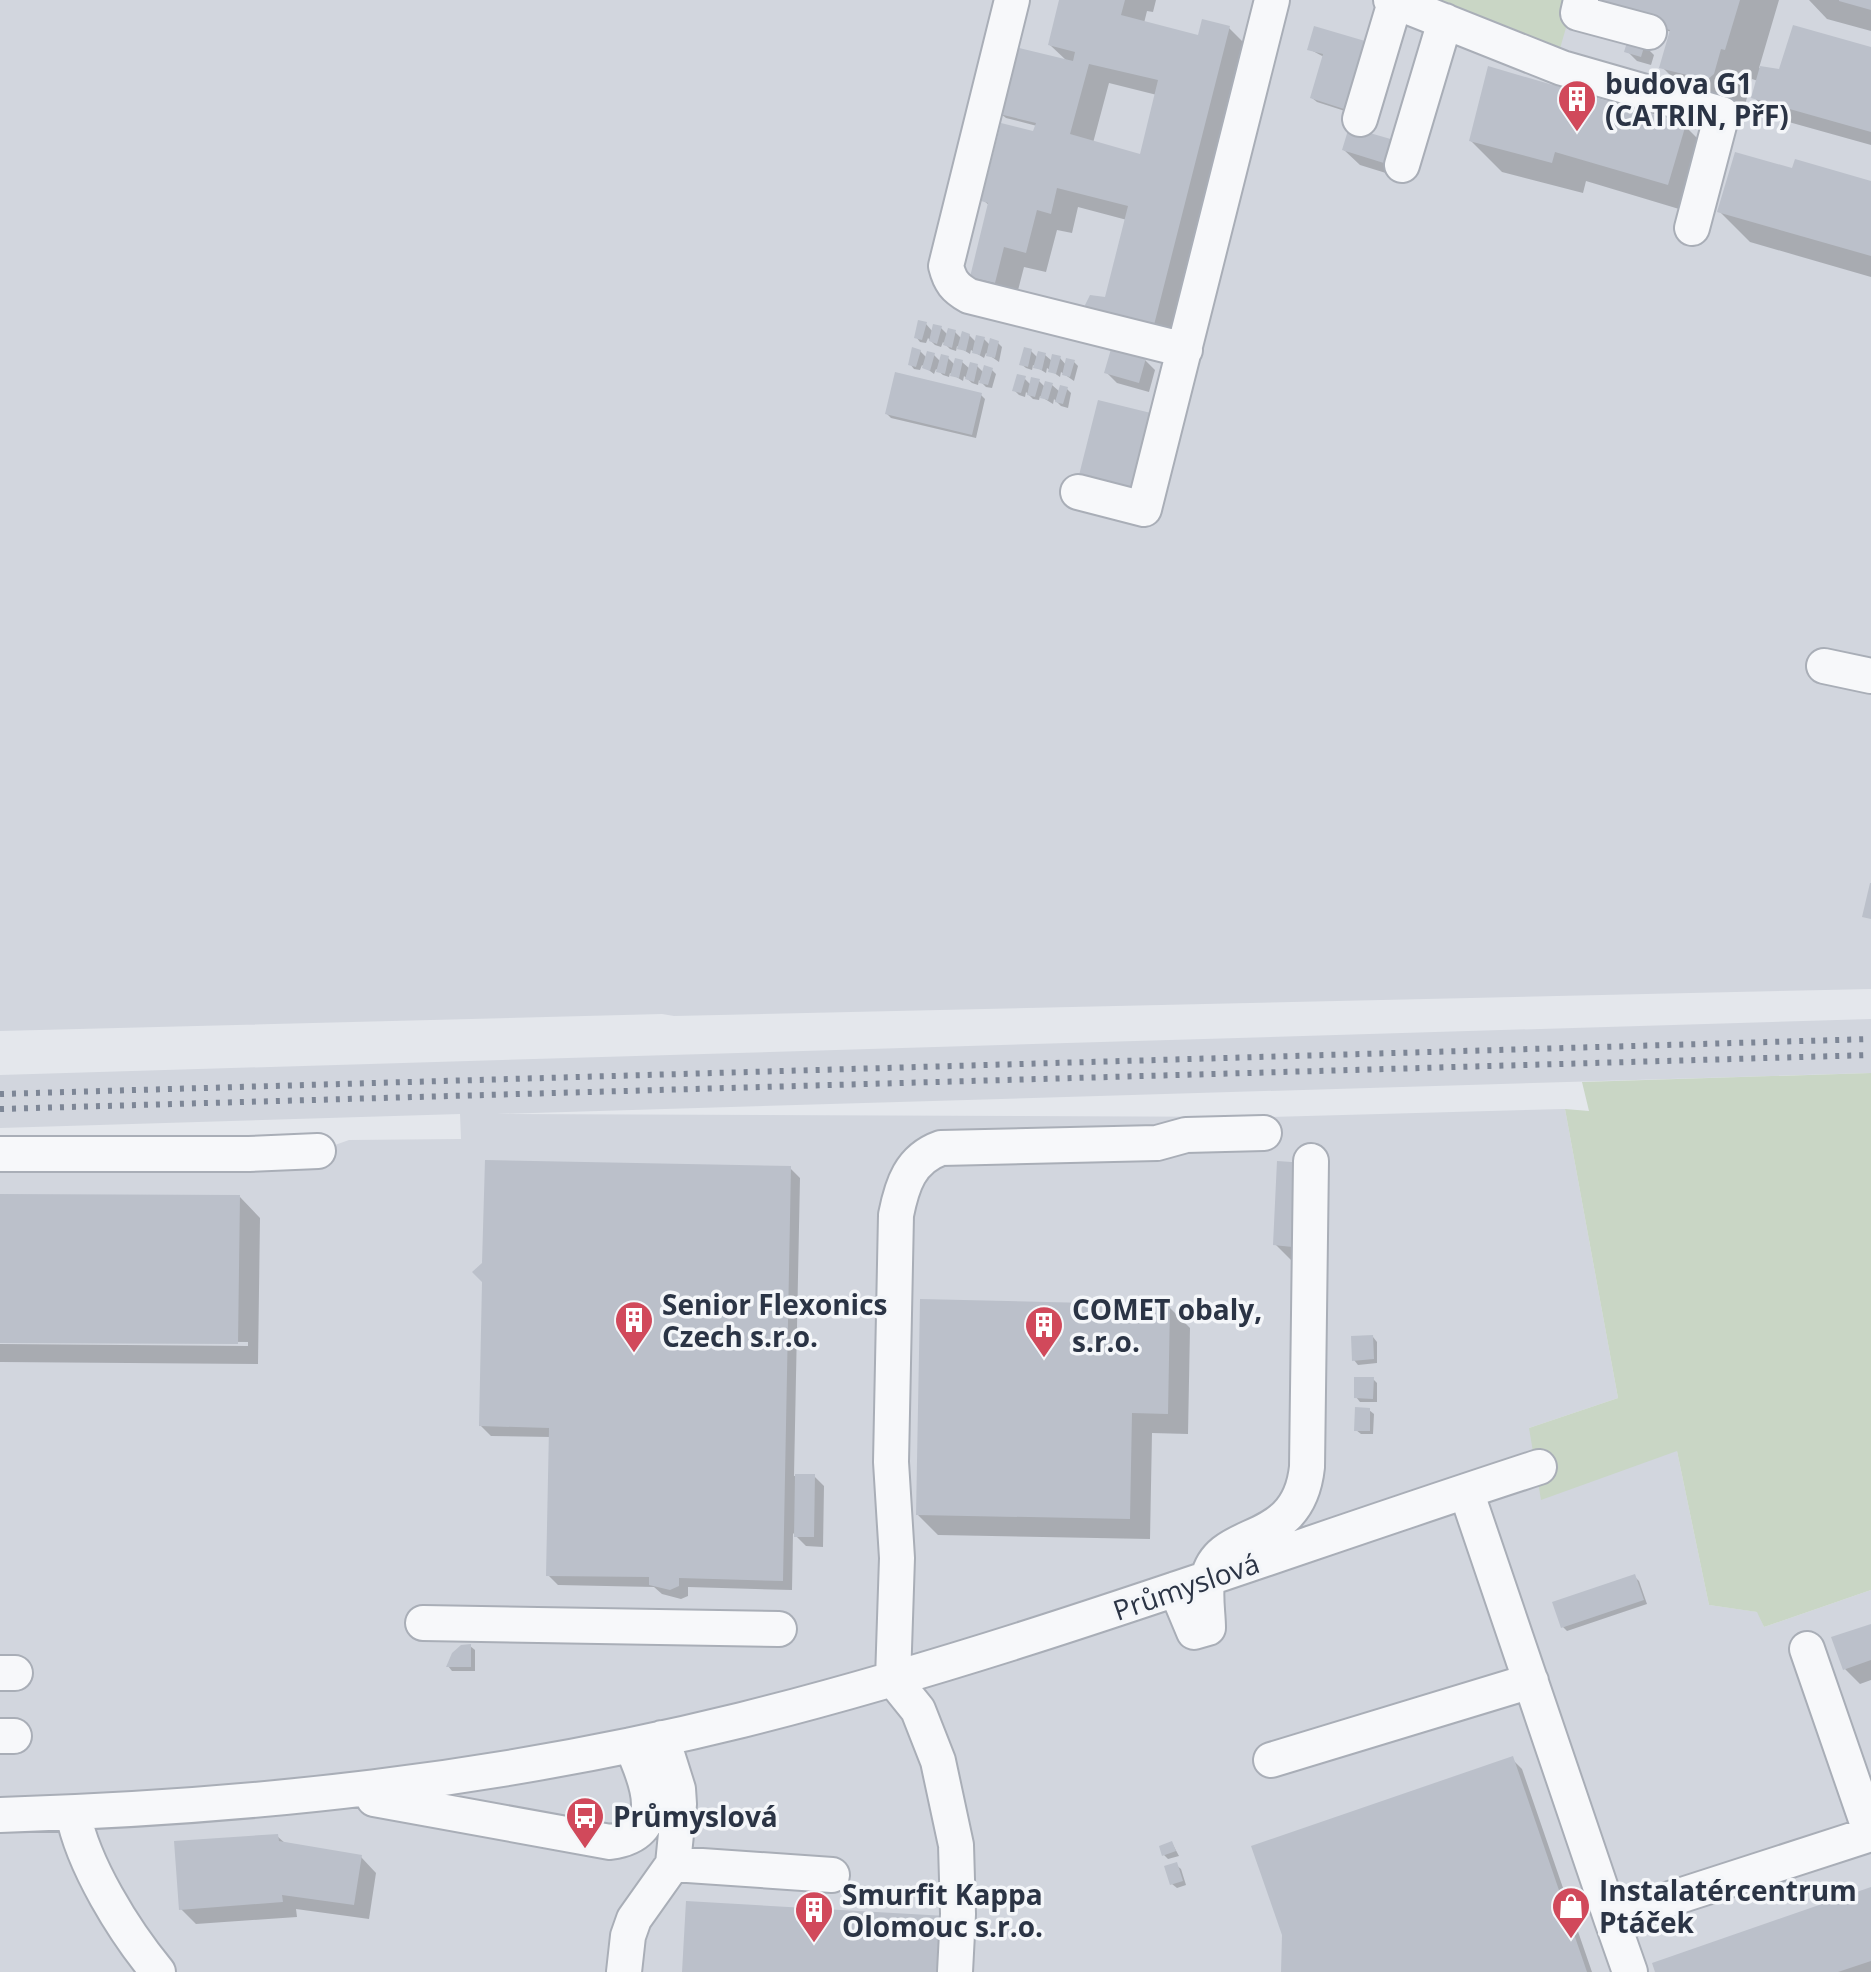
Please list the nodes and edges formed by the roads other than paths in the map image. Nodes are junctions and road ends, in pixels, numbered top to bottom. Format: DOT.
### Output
graph roads {
  1 [pos="1012,0"];
  2 [pos="1272,0"];
  3 [pos="1581,0"];
  4 [pos="1393,1"];
  5 [pos="1445,21"];
  6 [pos="1649,32"];
  7 [pos="1360,119"];
  8 [pos="1402,165"];
  9 [pos="1692,228"];
  10 [pos="1185,350"];
  11 [pos="1078,492"];
  12 [pos="1824,666"];
  13 [pos="1871,676"];
  14 [pos="1264,1133"];
  15 [pos="318,1151"];
  16 [pos="0,1154"];
  17 [pos="1311,1161"];
  18 [pos="1539,1467"];
  19 [pos="1466,1491"];
  20 [pos="1192,1584"];
  21 [pos="423,1623"];
  22 [pos="779,1629"];
  23 [pos="1807,1649"];
  24 [pos="893,1679"];
  25 [pos="1531,1681"];
  26 [pos="646,1742"];
  27 [pos="1271,1760"];
  28 [pos="342,1793"];
  29 [pos="73,1813"];
  30 [pos="0,1815"];
  31 [pos="1871,1834"];
  32 [pos="673,1864"];
  33 [pos="832,1875"];
  34 [pos="1611,1918"];
  35 [pos="158,1972"];
  36 [pos="624,1972"];
  37 [pos="955,1972"];
  38 [pos="1630,1972"];
  1 -- 10 [label="street"];
  2 -- 10 [label="street"];
  3 -- 6 [label="street"];
  4 -- 5 [label="street"];
  4 -- 7 [label="street"];
  5 -- 8 [label="street"];
  5 -- 9 [label="street"];
  10 -- 11 [label="street"];
  12 -- 13 [label="street"];
  14 -- 24 [label="street"];
  15 -- 16 [label="street"];
  17 -- 20 [label="street"];
  18 -- 19 [label="street, Průmyslová"];
  19 -- 20 [label="street, Průmyslová"];
  19 -- 25 [label="street"];
  20 -- 24 [label="street, Průmyslová"];
  21 -- 22 [label="street"];
  23 -- 31 [label="street"];
  24 -- 26 [label="street, Průmyslová"];
  24 -- 37 [label="street"];
  25 -- 27 [label="street"];
  25 -- 34 [label="street"];
  26 -- 28 [label="street, Průmyslová"];
  26 -- 28 [label="street"];
  26 -- 32 [label="street"];
  28 -- 29 [label="street, Průmyslová"];
  29 -- 30 [label="street, Průmyslová"];
  29 -- 35 [label="street"];
  31 -- 34 [label="street"];
  32 -- 33 [label="street"];
  32 -- 36 [label="street"];
  34 -- 38 [label="street"];
}
